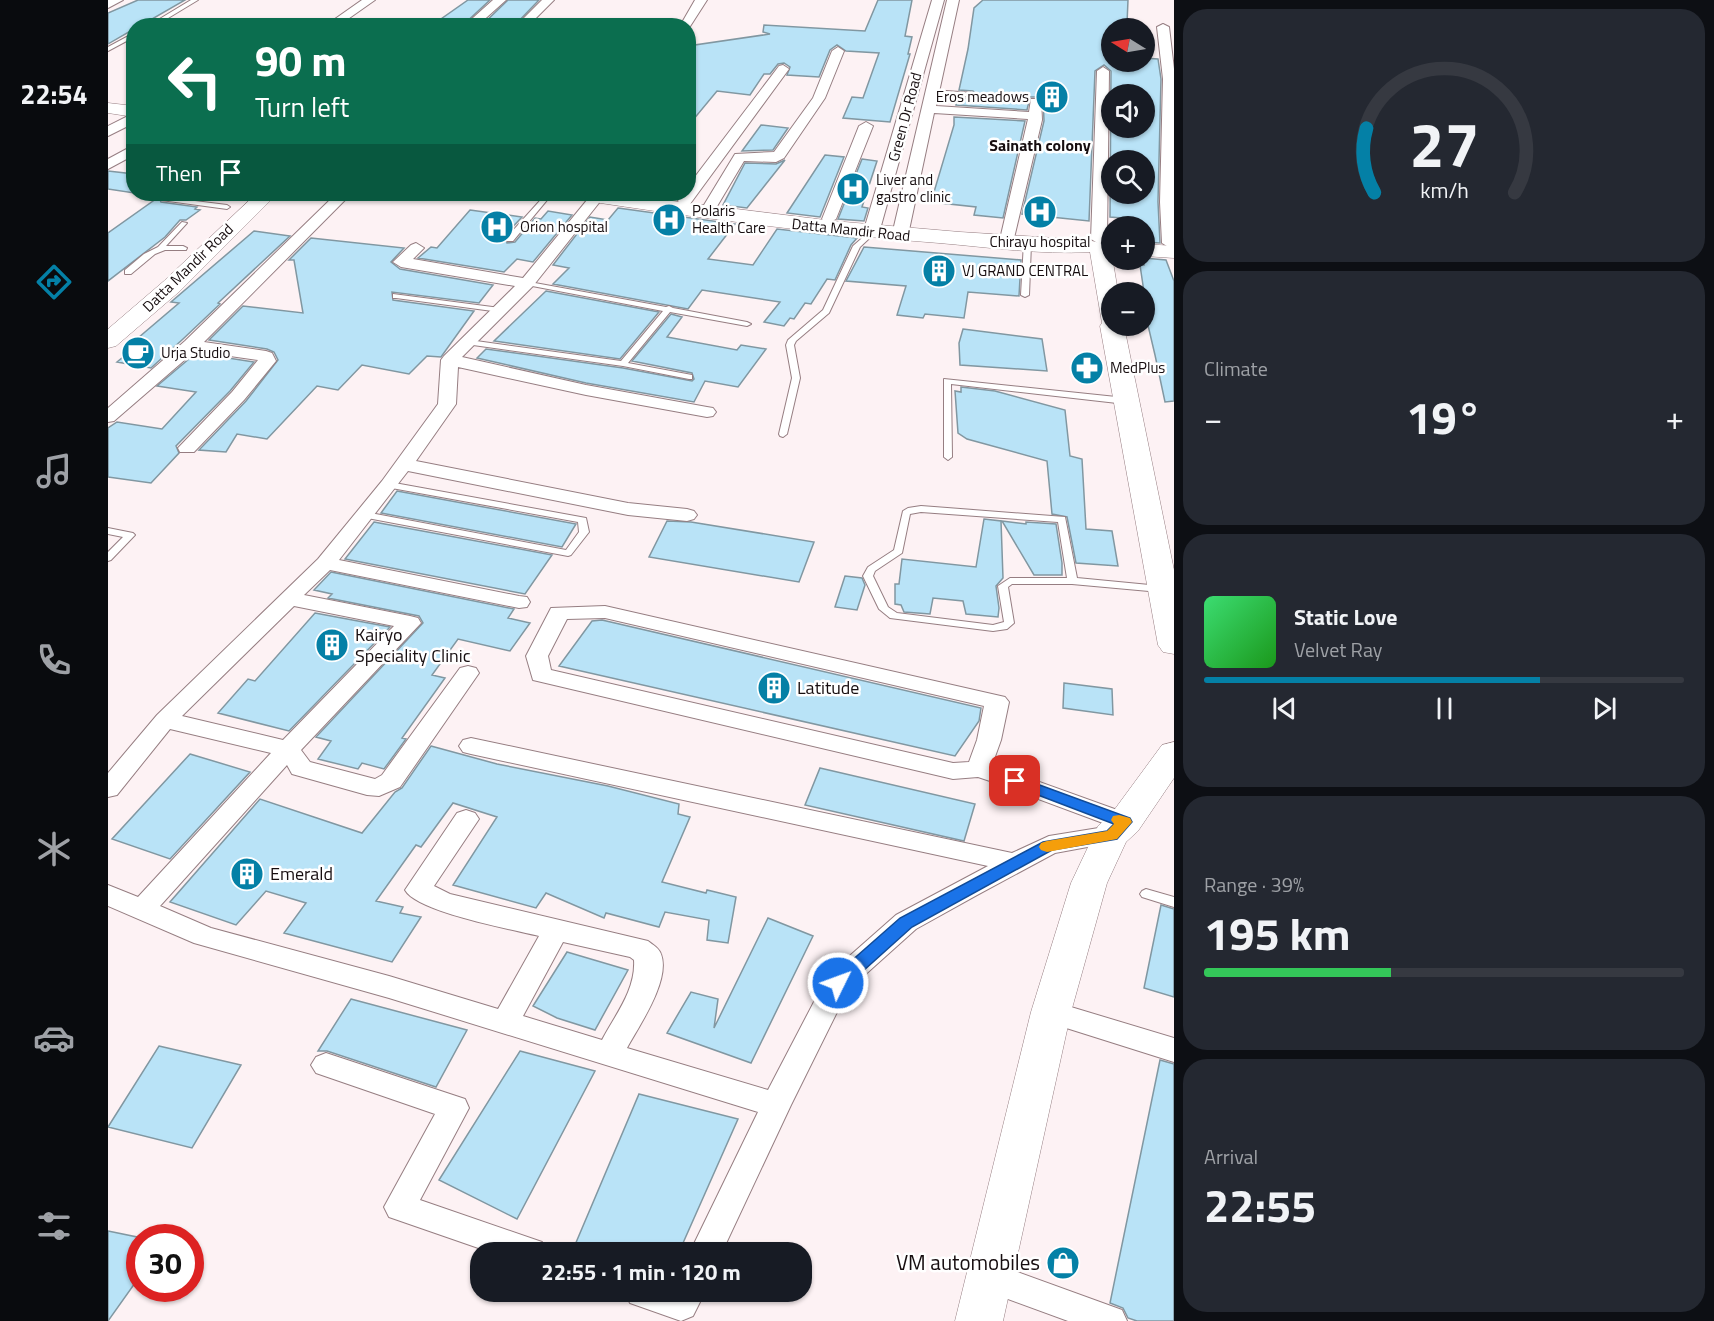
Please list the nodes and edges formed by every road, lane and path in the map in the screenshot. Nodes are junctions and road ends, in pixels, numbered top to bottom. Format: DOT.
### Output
graph roads {
  1 [pos="117,0"];
  2 [pos="195,0"];
  3 [pos="369,0"];
  4 [pos="500,0"];
  5 [pos="548,0"];
  6 [pos="700,0"];
  7 [pos="938,0"];
  8 [pos="952,0"];
  9 [pos="108,5"];
  10 [pos="164,18"];
  11 [pos="342,18"];
  12 [pos="479,18"];
  13 [pos="529,18"];
  14 [pos="690,18"];
  15 [pos="932,22"];
  16 [pos="948,23"];
  17 [pos="1163,27"];
  18 [pos="126,39"];
  19 [pos="108,49"];
  20 [pos="838,51"];
  21 [pos="783,69"];
  22 [pos="1106,72"];
  23 [pos="933,92"];
  24 [pos="973,95"];
  25 [pos="108,99"];
  26 [pos="126,102"];
  27 [pos="929,107"];
  28 [pos="108,108"];
  29 [pos="126,111"];
  30 [pos="993,111"];
  31 [pos="126,122"];
  32 [pos="866,126"];
  33 [pos="108,132"];
  34 [pos="901,133"];
  35 [pos="923,135"];
  36 [pos="126,154"];
  37 [pos="108,165"];
  38 [pos="696,186"];
  39 [pos="172,201"];
  40 [pos="235,201"];
  41 [pos="260,201"];
  42 [pos="337,201"];
  43 [pos="543,201"];
  44 [pos="587,201"];
  45 [pos="634,201"];
  46 [pos="685,201"];
  47 [pos="711,205"];
  48 [pos="227,207"];
  49 [pos="1104,216"];
  50 [pos="829,219"];
  51 [pos="876,222"];
  52 [pos="184,223"];
  53 [pos="903,225"];
  54 [pos="510,239"];
  55 [pos="1018,239"];
  56 [pos="1155,244"];
  57 [pos="1101,245"];
  58 [pos="1173,246"];
  59 [pos="161,247"];
  60 [pos="183,248"];
  61 [pos="416,248"];
  62 [pos="1155,248"];
  63 [pos="128,272"];
  64 [pos="527,283"];
  65 [pos="1025,295"];
  66 [pos="396,296"];
  67 [pos="669,308"];
  68 [pos="500,310"];
  69 [pos="108,318"];
  70 [pos="747,324"];
  71 [pos="1114,336"];
  72 [pos="108,341"];
  73 [pos="469,342"];
  74 [pos="191,345"];
  75 [pos="450,360"];
  76 [pos="623,364"];
  77 [pos="689,377"];
  78 [pos="1127,401"];
  79 [pos="707,412"];
  80 [pos="108,417"];
  81 [pos="783,434"];
  82 [pos="187,448"];
  83 [pos="948,457"];
  84 [pos="405,465"];
  85 [pos="389,485"];
  86 [pos="365,515"];
  87 [pos="687,515"];
  88 [pos="108,531"];
  89 [pos="108,558"];
  90 [pos="326,563"];
  91 [pos="1072,581"];
  92 [pos="1163,590"];
  93 [pos="291,599"];
  94 [pos="519,602"];
  95 [pos="1174,645"];
  96 [pos="468,674"];
  97 [pos="165,720"];
  98 [pos="471,746"];
  99 [pos="288,749"];
  100 [pos="1174,753"];
  101 [pos="978,769"];
  102 [pos="108,789"];
  103 [pos="466,819"];
  104 [pos="1118,829"];
  105 [pos="1016,863"];
  106 [pos="1146,894"];
  107 [pos="108,895"];
  108 [pos="1174,902"];
  109 [pos="142,909"];
  110 [pos="556,930"];
  111 [pos="1051,1012"];
  112 [pos="505,1022"];
  113 [pos="1174,1050"];
  114 [pos="609,1054"];
  115 [pos="326,1065"];
  116 [pos="776,1105"];
  117 [pos="501,1242"];
  118 [pos="711,1242"];
  119 [pos="990,1277"];
  120 [pos="979,1321"];
  121 [pos="1110,1321"];
  1 -- 9 [label="street"];
  2 -- 10 [label="lane"];
  3 -- 11 [label="street"];
  4 -- 12 [label="street"];
  5 -- 13 [label="street"];
  6 -- 14 [label="street"];
  7 -- 15 [label="street, Green Dr Road"];
  8 -- 16 [label="street, Green Dr Road"];
  15 -- 16 [label="street"];
  15 -- 34 [label="street, Green Dr Road"];
  16 -- 23 [label="street, Green Dr Road"];
  17 -- 58 [label="street"];
  18 -- 19 [label="lane"];
  20 -- 47 [label="street"];
  21 -- 38 [label="street"];
  22 -- 49 [label="street"];
  23 -- 24 [label="lane"];
  23 -- 27 [label="street, Green Dr Road"];
  25 -- 26 [label="street"];
  27 -- 30 [label="lane"];
  27 -- 35 [label="street, Green Dr Road"];
  27 -- 55 [label="street"];
  28 -- 29 [label="street"];
  31 -- 33 [label="street"];
  32 -- 50 [label="street"];
  34 -- 35 [label="street"];
  34 -- 51 [label="street, Green Dr Road"];
  35 -- 53 [label="street, Green Dr Road"];
  36 -- 37 [label="street"];
  39 -- 48 [label="lane"];
  40 -- 48 [label="street, Datta Mandir Road"];
  41 -- 72 [label="street, Datta Mandir Road"];
  42 -- 74 [label="street"];
  43 -- 54 [label="lane"];
  44 -- 64 [label="street"];
  45 -- 51 [label="street, Datta Mandir Road"];
  46 -- 47 [label="street, Datta Mandir Road"];
  47 -- 50 [label="street, Datta Mandir Road"];
  48 -- 60 [label="street, Datta Mandir Road"];
  50 -- 51 [label="street, Datta Mandir Road"];
  51 -- 53 [label="street, Datta Mandir Road"];
  51 -- 81 [label="lane"];
  52 -- 59 [label="lane"];
  53 -- 55 [label="street, Datta Mandir Road"];
  55 -- 57 [label="street, Datta Mandir Road"];
  55 -- 65 [label="lane"];
  56 -- 58 [label="street"];
  58 -- 62 [label="street"];
  59 -- 60 [label="lane"];
  59 -- 63 [label="lane"];
  60 -- 69 [label="street, Datta Mandir Road"];
  61 -- 64 [label="street"];
  64 -- 67 [label="lane"];
  64 -- 68 [label="street"];
  66 -- 68 [label="lane"];
  67 -- 70 [label="lane"];
  67 -- 76 [label="lane"];
  68 -- 73 [label="street"];
  71 -- 78 [label="street"];
  73 -- 75 [label="street"];
  73 -- 76 [label="lane"];
  74 -- 80 [label="street"];
  74 -- 82 [label="street"];
  75 -- 79 [label="street"];
  75 -- 84 [label="street"];
  76 -- 77 [label="lane"];
  78 -- 83 [label="lane"];
  78 -- 92 [label="street"];
  84 -- 85 [label="street"];
  84 -- 87 [label="street"];
  85 -- 86 [label="street"];
  85 -- 86 [label="lane"];
  86 -- 90 [label="street"];
  88 -- 89 [label="lane"];
  90 -- 93 [label="street"];
  90 -- 94 [label="street"];
  91 -- 91 [label="lane"];
  91 -- 92 [label="lane"];
  92 -- 95 [label="street"];
  93 -- 97 [label="street"];
  93 -- 99 [label="street"];
  96 -- 99 [label="street"];
  97 -- 99 [label="street"];
  97 -- 102 [label="street"];
  98 -- 105 [label="street"];
  99 -- 109 [label="street"];
  100 -- 104 [label="street"];
  101 -- 101 [label="street"];
  101 -- 104 [label="street"];
  103 -- 110 [label="street"];
  104 -- 105 [label="street"];
  104 -- 111 [label="street"];
  105 -- 116 [label="street"];
  106 -- 108 [label="lane"];
  107 -- 109 [label="street"];
  109 -- 112 [label="street"];
  110 -- 112 [label="street"];
  110 -- 114 [label="street"];
  111 -- 113 [label="street"];
  111 -- 119 [label="street"];
  112 -- 114 [label="street"];
  114 -- 116 [label="street"];
  115 -- 117 [label="street"];
  116 -- 118 [label="street"];
  119 -- 120 [label="street"];
  119 -- 121 [label="street"];
}
